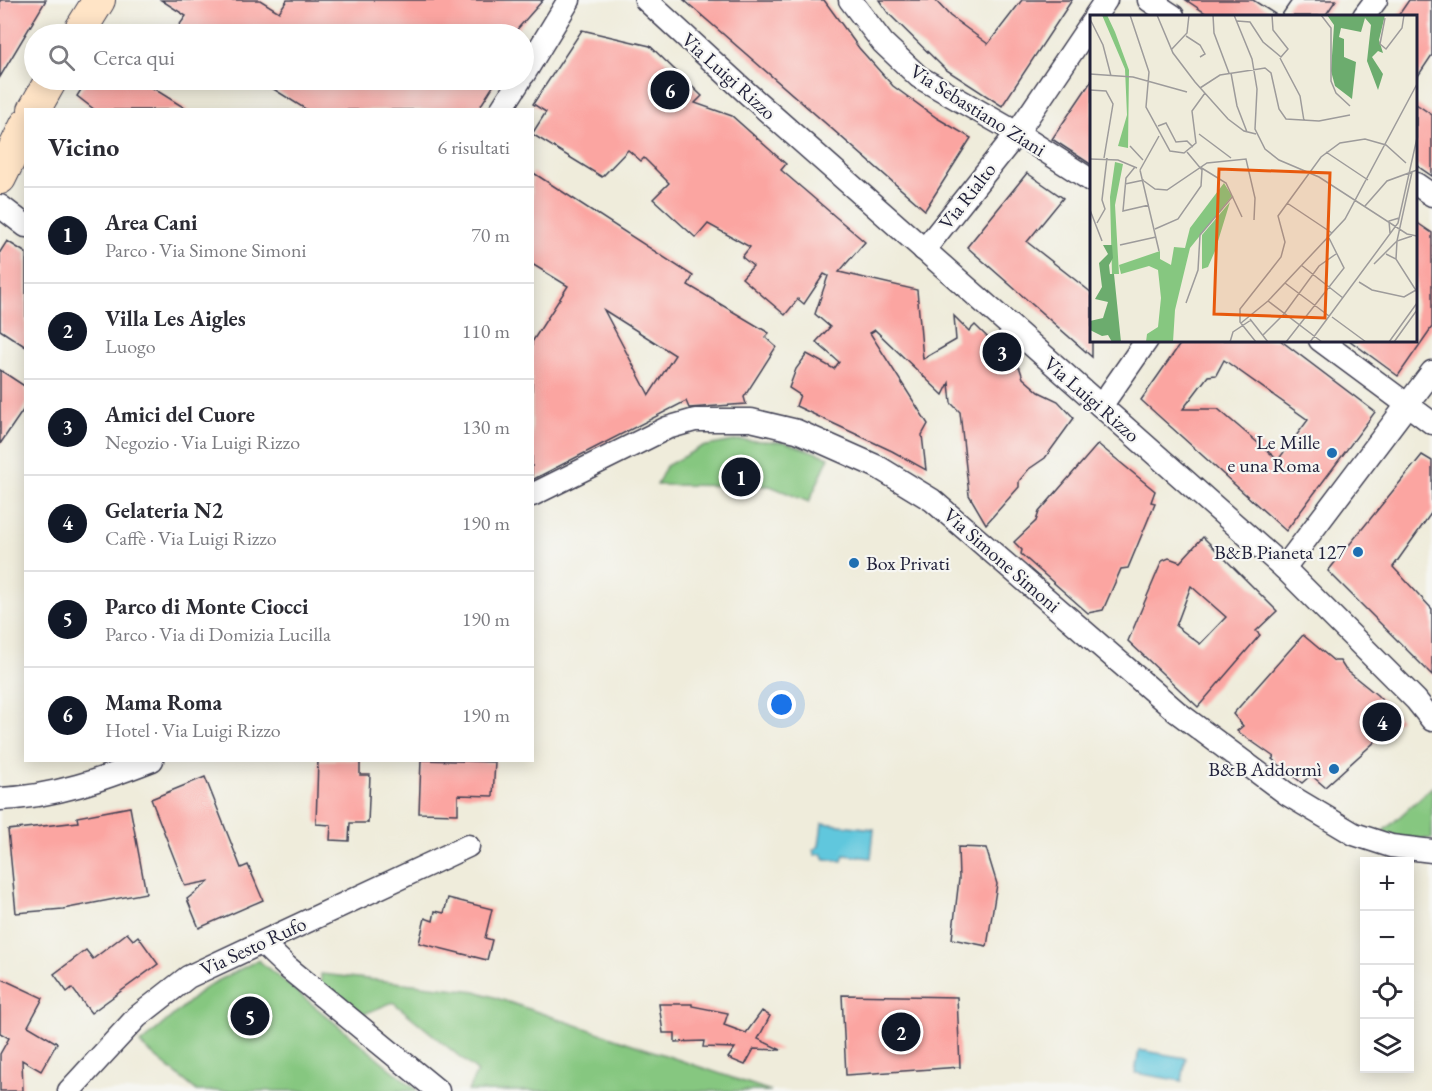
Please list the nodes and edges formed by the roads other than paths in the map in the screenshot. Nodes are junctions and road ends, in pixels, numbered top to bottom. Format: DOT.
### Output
graph roads {
  1 [pos="99,0"];
  2 [pos="569,0"];
  3 [pos="850,0"];
  4 [pos="1107,0"];
  5 [pos="1149,0"];
  6 [pos="1376,0"];
  7 [pos="654,8"];
  8 [pos="1096,15"];
  9 [pos="1172,15"];
  10 [pos="1365,15"];
  11 [pos="84,24"];
  12 [pos="1090,25"];
  13 [pos="534,58"];
  14 [pos="45,90"];
  15 [pos="514,90"];
  16 [pos="35,108"];
  17 [pos="502,108"];
  18 [pos="24,129"];
  19 [pos="1017,133"];
  20 [pos="0,178"];
  21 [pos="1090,181"];
  22 [pos="1417,185"];
  23 [pos="1432,195"];
  24 [pos="0,206"];
  25 [pos="24,224"];
  26 [pos="924,249"];
  27 [pos="1145,342"];
  28 [pos="1323,342"];
  29 [pos="1432,372"];
  30 [pos="1409,405"];
  31 [pos="1101,406"];
  32 [pos="1432,423"];
  33 [pos="534,494"];
  34 [pos="1284,568"];
  35 [pos="1432,720"];
  36 [pos="146,762"];
  37 [pos="0,798"];
  38 [pos="468,846"];
  39 [pos="1432,851"];
  40 [pos="262,943"];
  41 [pos="69,1091"];
  42 [pos="438,1091"];
  1 -- 11 [label="main road"];
  2 -- 13 [label="street"];
  3 -- 19 [label="street, Via Sebastiano Ziani"];
  4 -- 8 [label="street"];
  5 -- 9 [label="street"];
  6 -- 10 [label="street"];
  7 -- 26 [label="street, Via Luigi Rizzo"];
  12 -- 19 [label="street, Via Rialto"];
  14 -- 16 [label="main road"];
  15 -- 17 [label="street"];
  18 -- 20 [label="main road"];
  19 -- 21 [label="street, Via Sebastiano Ziani"];
  19 -- 26 [label="street, Via Rialto"];
  22 -- 23 [label="street"];
  24 -- 25 [label="street"];
  26 -- 31 [label="street, Via Luigi Rizzo"];
  27 -- 31 [label="street"];
  28 -- 30 [label="street"];
  29 -- 30 [label="street"];
  30 -- 32 [label="street"];
  30 -- 34 [label="street"];
  31 -- 34 [label="street, Via Luigi Rizzo"];
  33 -- 39 [label="street, Via Simone Simoni"];
  34 -- 35 [label="street, Via Luigi Rizzo"];
  36 -- 37 [label="street"];
  38 -- 40 [label="street, Via Sesto Rufo"];
  40 -- 41 [label="street, Via Sesto Rufo"];
  40 -- 42 [label="street"];
}
